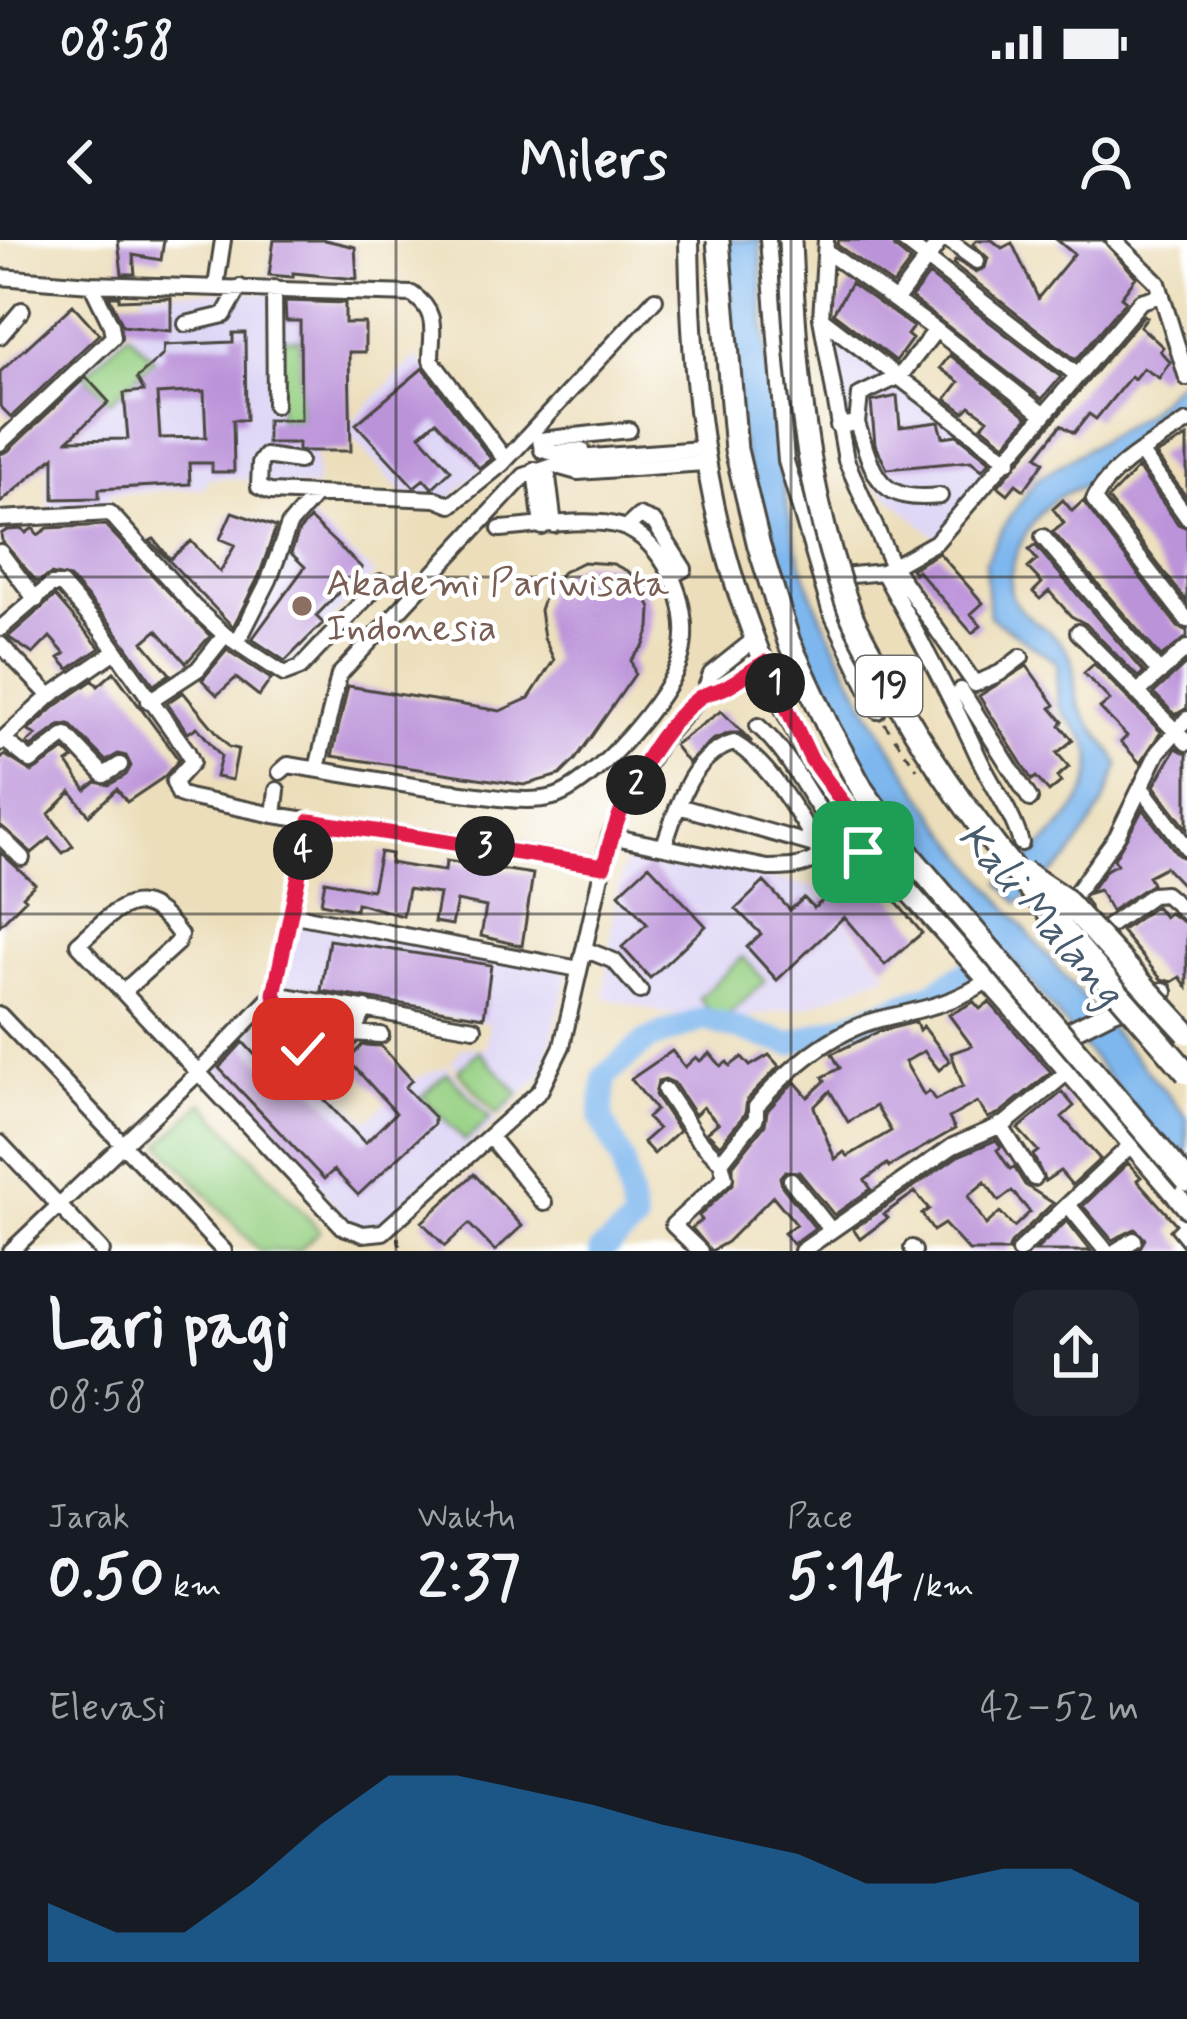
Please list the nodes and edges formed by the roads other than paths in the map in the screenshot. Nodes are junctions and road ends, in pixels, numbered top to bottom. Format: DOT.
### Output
graph roads {
  1 [pos="223,240"];
  2 [pos="689,240"];
  3 [pos="718,240"];
  4 [pos="769,240"];
  5 [pos="790,240"];
  6 [pos="903,240"];
  7 [pos="945,240"];
  8 [pos="1114,240"];
  9 [pos="826,246"];
  10 [pos="928,257"];
  11 [pos="977,261"];
  12 [pos="0,277"];
  13 [pos="92,284"];
  14 [pos="216,286"];
  15 [pos="240,287"];
  16 [pos="274,287"];
  17 [pos="1162,295"];
  18 [pos="655,299"];
  19 [pos="896,300"];
  20 [pos="22,310"];
  21 [pos="821,319"];
  22 [pos="773,322"];
  23 [pos="186,324"];
  24 [pos="936,330"];
  25 [pos="0,336"];
  26 [pos="1077,374"];
  27 [pos="900,376"];
  28 [pos="1186,376"];
  29 [pos="275,405"];
  30 [pos="1044,415"];
  31 [pos="1187,422"];
  32 [pos="857,423"];
  33 [pos="838,426"];
  34 [pos="629,430"];
  35 [pos="0,443"];
  36 [pos="702,452"];
  37 [pos="1141,453"];
  38 [pos="504,458"];
  39 [pos="298,461"];
  40 [pos="1009,461"];
  41 [pos="547,468"];
  42 [pos="316,494"];
  43 [pos="940,496"];
  44 [pos="1187,518"];
  45 [pos="0,519"];
  46 [pos="548,526"];
  47 [pos="500,529"];
  48 [pos="1043,537"];
  49 [pos="0,552"];
  50 [pos="888,569"];
  51 [pos="820,578"];
  52 [pos="381,582"];
  53 [pos="36,600"];
  54 [pos="1187,620"];
  55 [pos="0,629"];
  56 [pos="1078,632"];
  57 [pos="756,638"];
  58 [pos="231,639"];
  59 [pos="0,644"];
  60 [pos="116,651"];
  61 [pos="1185,654"];
  62 [pos="1021,657"];
  63 [pos="765,662"];
  64 [pos="1160,673"];
  65 [pos="961,688"];
  66 [pos="1137,693"];
  67 [pos="704,694"];
  68 [pos="50,696"];
  69 [pos="149,701"];
  70 [pos="878,711"];
  71 [pos="1187,719"];
  72 [pos="758,726"];
  73 [pos="1173,730"];
  74 [pos="2,741"];
  75 [pos="1187,743"];
  76 [pos="120,765"];
  77 [pos="317,769"];
  78 [pos="280,772"];
  79 [pos="277,790"];
  80 [pos="1143,790"];
  81 [pos="1030,799"];
  82 [pos="678,806"];
  83 [pos="274,815"];
  84 [pos="310,821"];
  85 [pos="0,836"];
  86 [pos="610,836"];
  87 [pos="1021,843"];
  88 [pos="664,844"];
  89 [pos="818,846"];
  90 [pos="876,848"];
  91 [pos="1187,848"];
  92 [pos="22,858"];
  93 [pos="1008,864"];
  94 [pos="604,866"];
  95 [pos="1187,913"];
  96 [pos="290,914"];
  97 [pos="1102,931"];
  98 [pos="584,949"];
  99 [pos="579,969"];
  100 [pos="984,976"];
  101 [pos="124,991"];
  102 [pos="640,992"];
  103 [pos="1155,993"];
  104 [pos="274,994"];
  105 [pos="367,1008"];
  106 [pos="0,1015"];
  107 [pos="1187,1018"];
  108 [pos="474,1028"];
  109 [pos="352,1033"];
  110 [pos="1187,1033"];
  111 [pos="382,1035"];
  112 [pos="1057,1038"];
  113 [pos="1069,1071"];
  114 [pos="198,1073"];
  115 [pos="1187,1073"];
  116 [pos="665,1090"];
  117 [pos="1000,1125"];
  118 [pos="490,1137"];
  119 [pos="1127,1138"];
  120 [pos="0,1143"];
  121 [pos="124,1145"];
  122 [pos="722,1162"];
  123 [pos="1034,1178"];
  124 [pos="791,1180"];
  125 [pos="1187,1180"];
  126 [pos="544,1203"];
  127 [pos="1069,1206"];
  128 [pos="58,1207"];
  129 [pos="1187,1208"];
  130 [pos="830,1229"];
  131 [pos="1134,1240"];
  132 [pos="11,1251"];
  133 [pos="102,1251"];
  134 [pos="224,1251"];
  135 [pos="700,1251"];
  136 [pos="802,1251"];
  137 [pos="1019,1251"];
  138 [pos="1106,1251"];
  139 [pos="1116,1251"];
  1 -- 14 [label="street"];
  2 -- 36 [label="main road"];
  3 -- 125 [label="highway, 19, bridge"];
  4 -- 22 [label="street"];
  5 -- 93 [label="highway, 19, bridge"];
  6 -- 10 [label="street"];
  7 -- 10 [label="street"];
  7 -- 11 [label="street"];
  8 -- 17 [label="street"];
  9 -- 19 [label="street"];
  9 -- 21 [label="street"];
  10 -- 19 [label="street"];
  10 -- 26 [label="street"];
  12 -- 13 [label="street"];
  13 -- 14 [label="street"];
  13 -- 35 [label="street"];
  14 -- 15 [label="street"];
  15 -- 16 [label="street"];
  15 -- 23 [label="street"];
  16 -- 29 [label="street"];
  16 -- 38 [label="street"];
  17 -- 26 [label="street"];
  17 -- 28 [label="street"];
  18 -- 38 [label="street"];
  19 -- 24 [label="street"];
  20 -- 25 [label="street"];
  21 -- 22 [label="street"];
  21 -- 27 [label="street"];
  21 -- 33 [label="street"];
  22 -- 51 [label="street"];
  24 -- 27 [label="street"];
  24 -- 30 [label="street"];
  26 -- 30 [label="street"];
  27 -- 32 [label="street"];
  27 -- 40 [label="street"];
  30 -- 40 [label="street"];
  31 -- 37 [label="street"];
  32 -- 33 [label="street"];
  32 -- 43 [label="street"];
  33 -- 50 [label="street"];
  34 -- 36 [label="street"];
  36 -- 41 [label="street"];
  36 -- 57 [label="main road"];
  37 -- 44 [label="street"];
  37 -- 54 [label="street"];
  38 -- 42 [label="street"];
  39 -- 42 [label="street"];
  40 -- 50 [label="street"];
  41 -- 46 [label="street"];
  41 -- 77 [label="street"];
  42 -- 58 [label="street"];
  45 -- 58 [label="street"];
  46 -- 47 [label="street"];
  46 -- 77 [label="street"];
  48 -- 64 [label="street"];
  49 -- 53 [label="street"];
  50 -- 51 [label="street"];
  50 -- 65 [label="street"];
  50 -- 65 [label="street"];
  51 -- 70 [label="street"];
  52 -- 58 [label="street"];
  53 -- 55 [label="street"];
  53 -- 60 [label="street"];
  56 -- 66 [label="street"];
  57 -- 63 [label="main road"];
  57 -- 67 [label="street"];
  58 -- 69 [label="street"];
  59 -- 68 [label="street"];
  60 -- 68 [label="street"];
  60 -- 69 [label="street"];
  61 -- 64 [label="street"];
  62 -- 65 [label="street"];
  63 -- 67 [label="street"];
  63 -- 90 [label="main road"];
  64 -- 66 [label="street"];
  65 -- 81 [label="street"];
  65 -- 87 [label="street"];
  66 -- 73 [label="street"];
  67 -- 86 [label="street"];
  68 -- 74 [label="street"];
  69 -- 83 [label="street"];
  71 -- 73 [label="street"];
  72 -- 90 [label="street"];
  73 -- 75 [label="street"];
  73 -- 80 [label="street"];
  74 -- 76 [label="street"];
  77 -- 78 [label="street"];
  79 -- 83 [label="street"];
  80 -- 91 [label="street"];
  80 -- 97 [label="street"];
  82 -- 88 [label="street"];
  82 -- 89 [label="street"];
  82 -- 89 [label="street"];
  83 -- 84 [label="street"];
  84 -- 94 [label="street"];
  84 -- 96 [label="street"];
  85 -- 92 [label="street"];
  86 -- 88 [label="street"];
  86 -- 94 [label="street"];
  88 -- 89 [label="street"];
  90 -- 100 [label="main road"];
  93 -- 110 [label="highway, bridge"];
  93 -- 115 [label="highway, 19, bridge"];
  94 -- 98 [label="street"];
  95 -- 97 [label="street"];
  96 -- 99 [label="street"];
  96 -- 104 [label="street"];
  97 -- 103 [label="street"];
  98 -- 99 [label="street"];
  98 -- 102 [label="street"];
  99 -- 118 [label="street"];
  100 -- 112 [label="main road"];
  100 -- 113 [label="main road"];
  100 -- 122 [label="street"];
  101 -- 101 [label="street"];
  101 -- 114 [label="street"];
  103 -- 107 [label="main road"];
  103 -- 112 [label="main road, bridge"];
  104 -- 105 [label="street"];
  104 -- 109 [label="street"];
  104 -- 114 [label="street"];
  105 -- 108 [label="street"];
  105 -- 109 [label="street"];
  106 -- 121 [label="street"];
  109 -- 111 [label="street"];
  112 -- 119 [label="main road"];
  113 -- 117 [label="street"];
  113 -- 119 [label="main road"];
  114 -- 118 [label="street"];
  114 -- 121 [label="street"];
  116 -- 122 [label="street"];
  117 -- 123 [label="street"];
  117 -- 130 [label="street"];
  118 -- 126 [label="street"];
  119 -- 127 [label="street"];
  119 -- 129 [label="main road"];
  120 -- 128 [label="street"];
  121 -- 128 [label="street"];
  121 -- 134 [label="street"];
  122 -- 135 [label="street"];
  124 -- 130 [label="street"];
  127 -- 137 [label="street"];
  127 -- 138 [label="street"];
  128 -- 132 [label="street"];
  128 -- 133 [label="street"];
  130 -- 136 [label="street"];
  131 -- 139 [label="street"];
}
